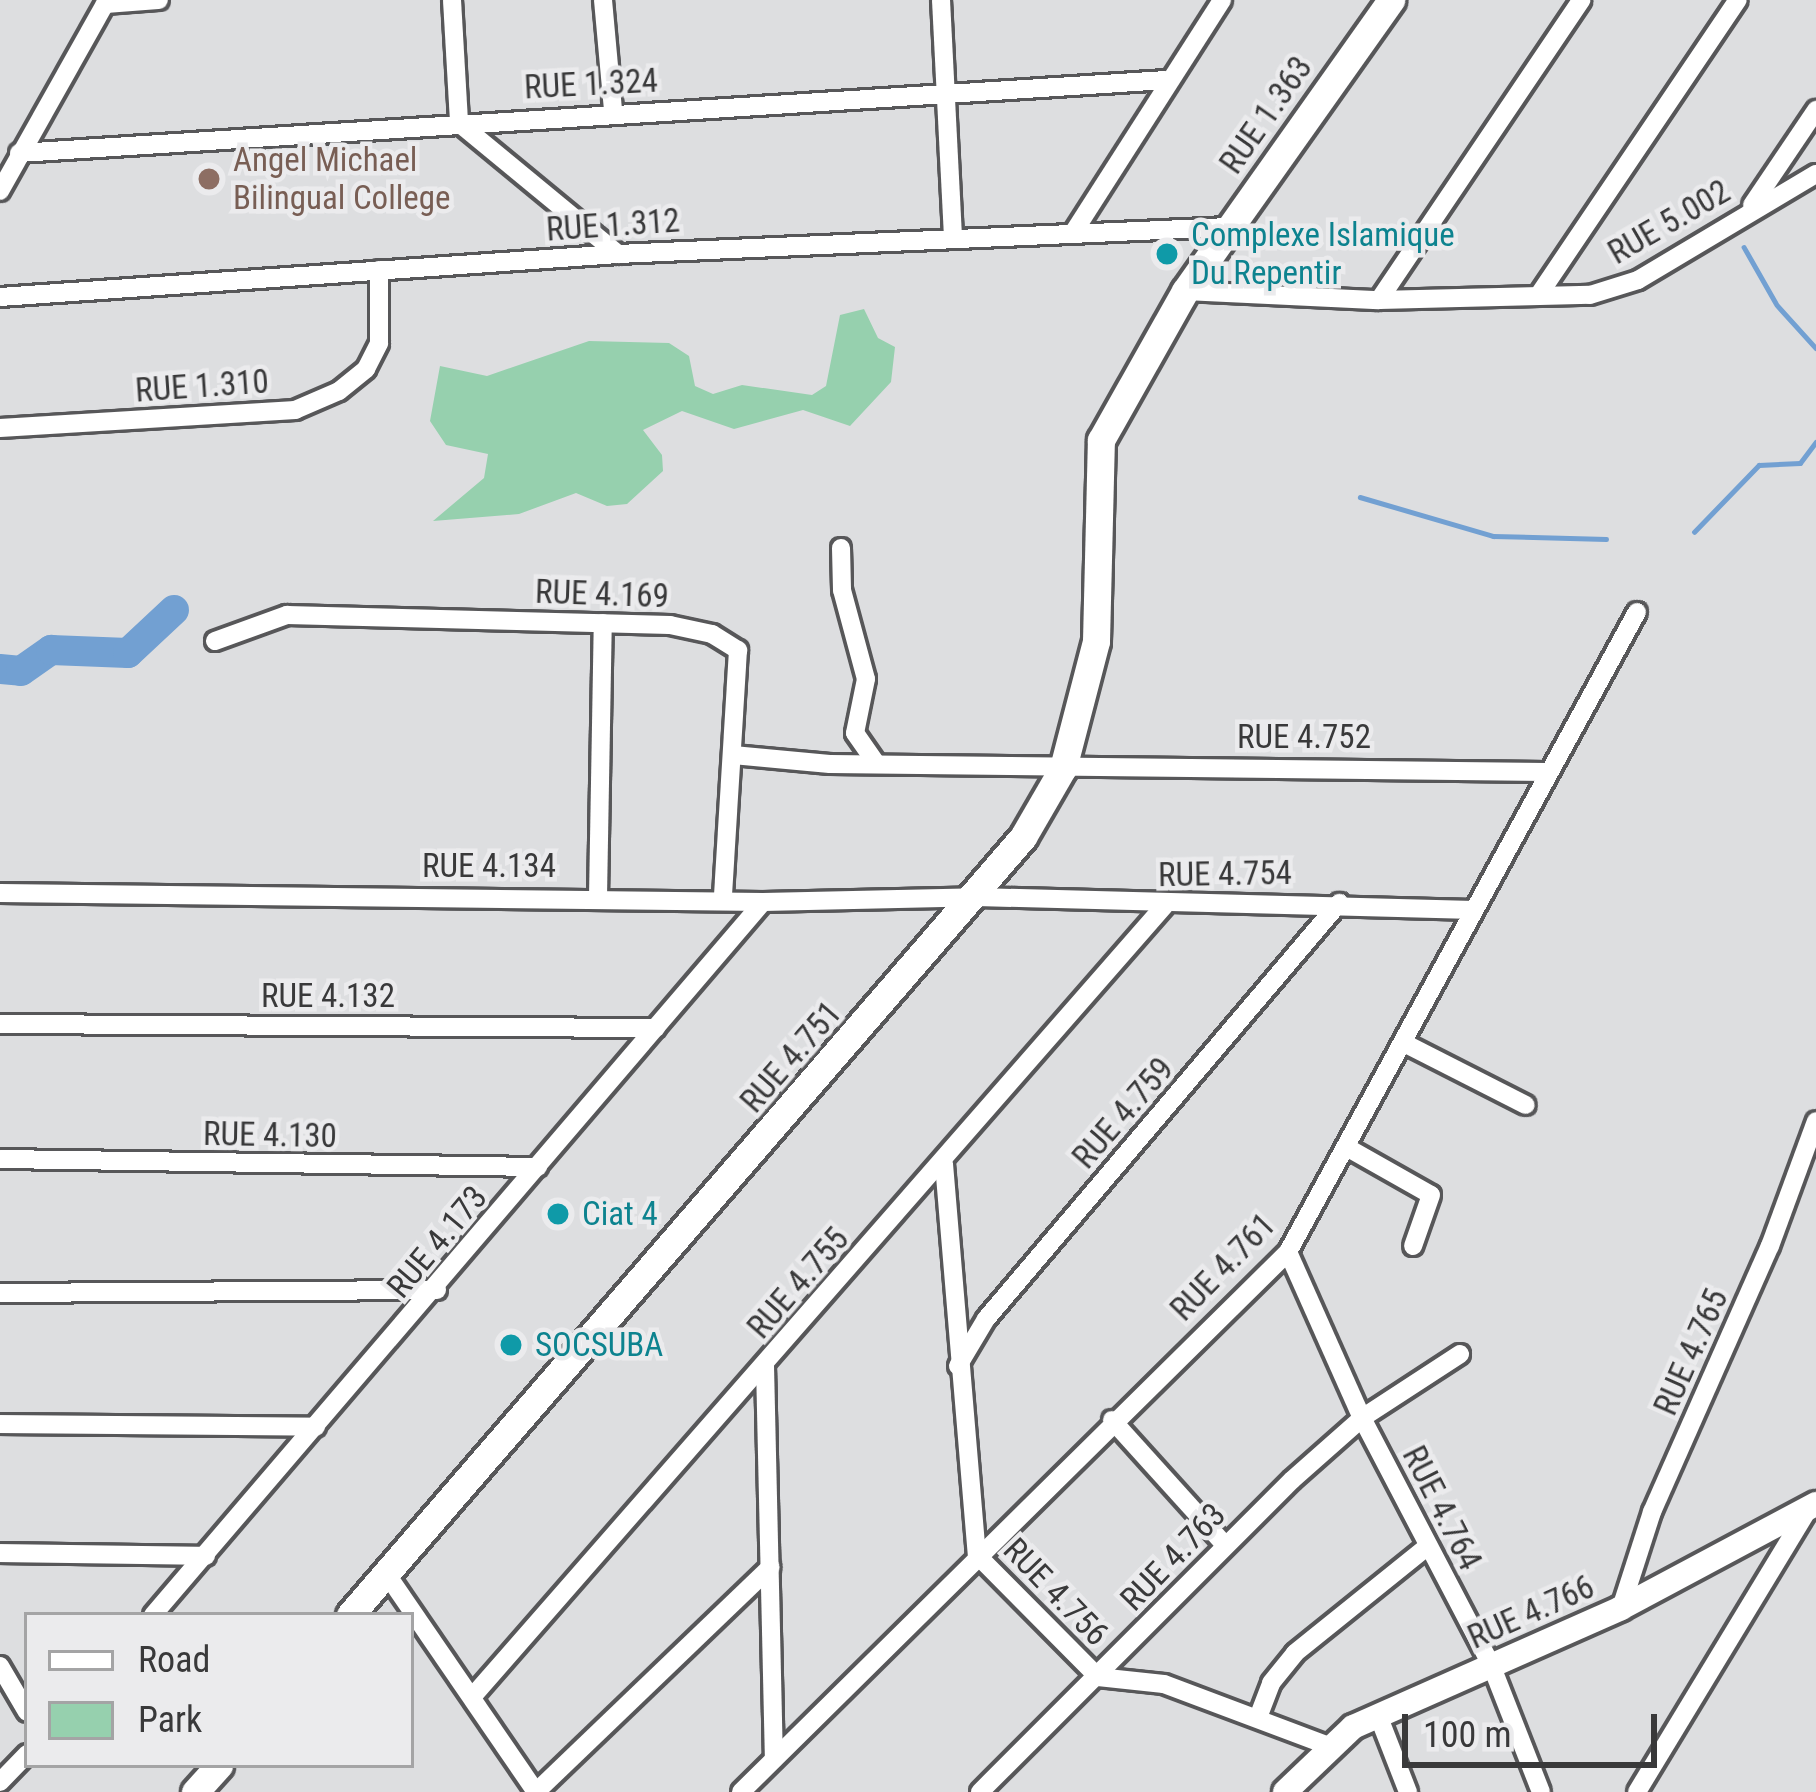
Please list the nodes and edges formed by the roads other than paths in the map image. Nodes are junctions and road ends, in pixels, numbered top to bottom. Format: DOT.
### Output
graph roads {
  1 [pos="159,0"];
  2 [pos="452,0"];
  3 [pos="603,0"];
  4 [pos="941,0"];
  5 [pos="1222,0"];
  6 [pos="1391,0"];
  7 [pos="1581,0"];
  8 [pos="1738,0"];
  9 [pos="106,2"];
  10 [pos="1166,80"];
  11 [pos="945,94"];
  12 [pos="613,110"];
  13 [pos="1816,110"];
  14 [pos="459,123"];
  15 [pos="19,153"];
  16 [pos="1816,174"];
  17 [pos="0,191"];
  18 [pos="1750,209"];
  19 [pos="1230,227"];
  20 [pos="1075,230"];
  21 [pos="953,235"];
  22 [pos="618,254"];
  23 [pos="379,270"];
  24 [pos="1185,291"];
  25 [pos="1538,296"];
  26 [pos="0,297"];
  27 [pos="1378,300"];
  28 [pos="0,428"];
  29 [pos="1095,460"];
  30 [pos="841,548"];
  31 [pos="1637,612"];
  32 [pos="603,623"];
  33 [pos="215,641"];
  34 [pos="733,754"];
  35 [pos="876,764"];
  36 [pos="1063,768"];
  37 [pos="1546,772"];
  38 [pos="0,893"];
  39 [pos="598,897"];
  40 [pos="977,897"];
  41 [pos="723,898"];
  42 [pos="763,902"];
  43 [pos="1339,903"];
  44 [pos="1164,906"];
  45 [pos="1474,910"];
  46 [pos="0,1024"];
  47 [pos="656,1028"];
  48 [pos="1408,1045"];
  49 [pos="1526,1105"];
  50 [pos="1816,1121"];
  51 [pos="1348,1148"];
  52 [pos="0,1159"];
  53 [pos="944,1163"];
  54 [pos="538,1167"];
  55 [pos="1413,1246"];
  56 [pos="1288,1252"];
  57 [pos="437,1290"];
  58 [pos="0,1293"];
  59 [pos="1460,1354"];
  60 [pos="765,1366"];
  61 [pos="958,1366"];
  62 [pos="1362,1418"];
  63 [pos="1112,1420"];
  64 [pos="0,1424"];
  65 [pos="316,1427"];
  66 [pos="1814,1502"];
  67 [pos="1225,1545"];
  68 [pos="1428,1546"];
  69 [pos="0,1553"];
  70 [pos="206,1556"];
  71 [pos="977,1556"];
  72 [pos="771,1567"];
  73 [pos="386,1573"];
  74 [pos="1621,1608"];
  75 [pos="156,1612"];
  76 [pos="353,1612"];
  77 [pos="414,1612"];
  78 [pos="414,1613"];
  79 [pos="0,1666"];
  80 [pos="1492,1667"];
  81 [pos="1098,1677"];
  82 [pos="473,1696"];
  83 [pos="24,1707"];
  84 [pos="1259,1715"];
  85 [pos="1378,1715"];
  86 [pos="1326,1745"];
  87 [pos="24,1757"];
  88 [pos="774,1760"];
  89 [pos="216,1768"];
  90 [pos="0,1782"];
  91 [pos="195,1792"];
  92 [pos="536,1792"];
  93 [pos="741,1792"];
  94 [pos="980,1792"];
  95 [pos="1285,1792"];
  96 [pos="1408,1792"];
  97 [pos="1541,1792"];
  98 [pos="1637,1792"];
  1 -- 9 [label="street"];
  2 -- 14 [label="street"];
  3 -- 12 [label="street"];
  4 -- 11 [label="street"];
  5 -- 10 [label="street"];
  6 -- 19 [label="main road, RUE 1.363"];
  7 -- 27 [label="street"];
  8 -- 25 [label="street"];
  9 -- 15 [label="street"];
  10 -- 11 [label="street, RUE 1.324"];
  10 -- 20 [label="street"];
  11 -- 12 [label="street, RUE 1.324"];
  11 -- 21 [label="street"];
  12 -- 14 [label="street, RUE 1.324"];
  13 -- 18 [label="street"];
  14 -- 15 [label="street, RUE 1.324"];
  14 -- 22 [label="street"];
  15 -- 17 [label="street"];
  16 -- 18 [label="street, RUE 5.002"];
  18 -- 25 [label="street, RUE 5.002"];
  19 -- 20 [label="street, RUE 1.312"];
  19 -- 24 [label="main road, RUE 1.363"];
  20 -- 21 [label="street, RUE 1.312"];
  21 -- 22 [label="street, RUE 1.312"];
  22 -- 23 [label="street, RUE 1.312"];
  23 -- 26 [label="street, RUE 1.312"];
  23 -- 28 [label="street, RUE 1.310"];
  24 -- 27 [label="street, RUE 5.002"];
  24 -- 29 [label="main road, RUE 1.363"];
  25 -- 27 [label="street, RUE 5.002"];
  29 -- 36 [label="main road, RUE 4.751"];
  30 -- 35 [label="street"];
  31 -- 37 [label="street, RUE 4.761"];
  32 -- 33 [label="street, RUE 4.169"];
  32 -- 34 [label="street, RUE 4.169"];
  32 -- 39 [label="street"];
  34 -- 35 [label="street, RUE 4.752"];
  34 -- 41 [label="street, RUE 4.169"];
  35 -- 36 [label="street, RUE 4.752"];
  36 -- 37 [label="street, RUE 4.752"];
  36 -- 40 [label="main road, RUE 4.751"];
  37 -- 45 [label="street, RUE 4.761"];
  38 -- 39 [label="street, RUE 4.134"];
  39 -- 41 [label="street, RUE 4.134"];
  40 -- 42 [label="street, RUE 4.134"];
  40 -- 44 [label="street, RUE 4.754"];
  40 -- 73 [label="main road, RUE 4.751"];
  41 -- 42 [label="street, RUE 4.134"];
  42 -- 47 [label="street, RUE 4.173"];
  43 -- 44 [label="street, RUE 4.754"];
  43 -- 45 [label="street, RUE 4.754"];
  43 -- 61 [label="street, RUE 4.759"];
  44 -- 53 [label="street, RUE 4.755"];
  45 -- 48 [label="street, RUE 4.761"];
  46 -- 47 [label="street, RUE 4.132"];
  47 -- 54 [label="street, RUE 4.173"];
  48 -- 49 [label="street"];
  48 -- 51 [label="street, RUE 4.761"];
  50 -- 74 [label="street, RUE 4.765"];
  51 -- 55 [label="street"];
  51 -- 56 [label="street, RUE 4.761"];
  52 -- 54 [label="street, RUE 4.130"];
  53 -- 60 [label="street, RUE 4.755"];
  53 -- 61 [label="street, RUE 4.756"];
  54 -- 57 [label="street, RUE 4.173"];
  56 -- 62 [label="street, RUE 4.764"];
  56 -- 63 [label="street, RUE 4.761"];
  57 -- 58 [label="street"];
  57 -- 65 [label="street, RUE 4.173"];
  59 -- 62 [label="street, RUE 4.763"];
  60 -- 72 [label="street"];
  60 -- 82 [label="street, RUE 4.755"];
  61 -- 71 [label="street, RUE 4.756"];
  62 -- 67 [label="street, RUE 4.763"];
  62 -- 68 [label="street, RUE 4.764"];
  63 -- 67 [label="street"];
  63 -- 71 [label="street, RUE 4.761"];
  64 -- 65 [label="street"];
  65 -- 70 [label="street, RUE 4.173"];
  66 -- 74 [label="street, RUE 4.766"];
  66 -- 98 [label="street"];
  67 -- 81 [label="street, RUE 4.763"];
  68 -- 80 [label="street, RUE 4.764"];
  68 -- 84 [label="street"];
  69 -- 70 [label="street"];
  70 -- 75 [label="street, RUE 4.173"];
  71 -- 81 [label="street, RUE 4.756"];
  71 -- 88 [label="street, RUE 4.761"];
  72 -- 88 [label="street"];
  72 -- 92 [label="street"];
  73 -- 76 [label="main road, RUE 4.751"];
  73 -- 77 [label="street"];
  74 -- 80 [label="street, RUE 4.766"];
  78 -- 82 [label="street"];
  79 -- 83 [label="street"];
  80 -- 85 [label="street, RUE 4.766"];
  80 -- 97 [label="street, RUE 4.764"];
  81 -- 84 [label="street, RUE 4.756"];
  81 -- 94 [label="street, RUE 4.763"];
  82 -- 92 [label="street"];
  84 -- 86 [label="street, RUE 4.756"];
  85 -- 86 [label="street, RUE 4.766"];
  85 -- 96 [label="street"];
  86 -- 95 [label="street, RUE 4.766"];
  87 -- 90 [label="street"];
  88 -- 93 [label="street, RUE 4.761"];
  89 -- 91 [label="main road"];
}
